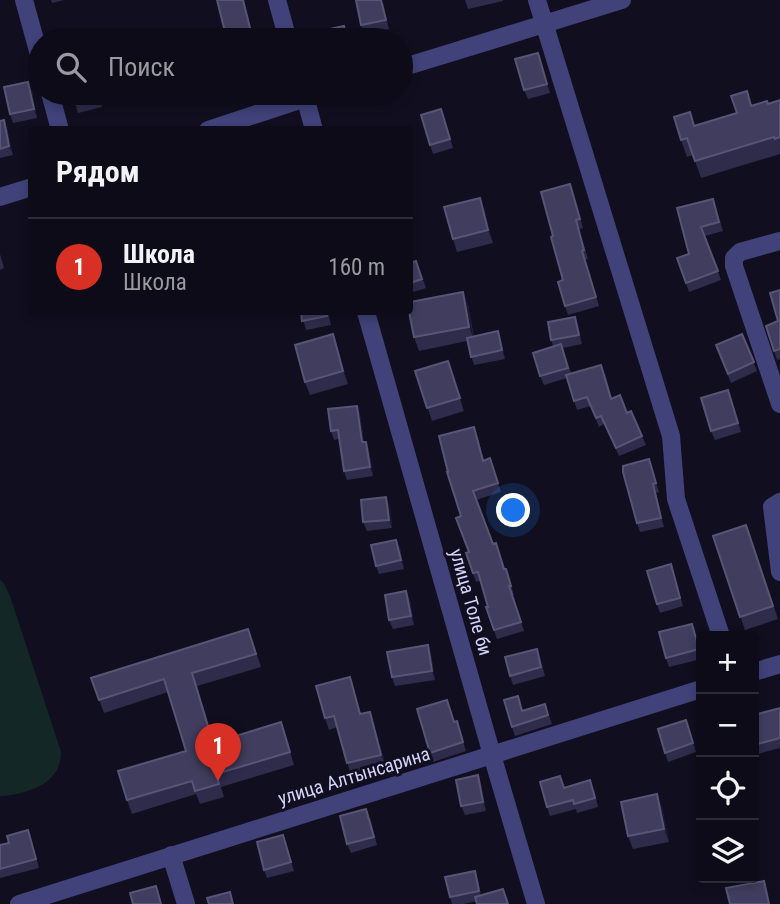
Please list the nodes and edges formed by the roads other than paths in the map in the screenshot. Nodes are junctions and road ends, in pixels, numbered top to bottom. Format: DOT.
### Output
graph roads {
  1 [pos="24,0"];
  2 [pos="277,0"];
  3 [pos="537,0"];
  4 [pos="622,0"];
  5 [pos="544,24"];
  6 [pos="32,28"];
  7 [pos="285,28"];
  8 [pos="413,64"];
  9 [pos="53,105"];
  10 [pos="279,105"];
  11 [pos="311,105"];
  12 [pos="59,126"];
  13 [pos="219,126"];
  14 [pos="314,126"];
  15 [pos="28,188"];
  16 [pos="0,197"];
  17 [pos="780,241"];
  18 [pos="367,315"];
  19 [pos="780,404"];
  20 [pos="780,502"];
  21 [pos="780,572"];
  22 [pos="719,631"];
  23 [pos="780,664"];
  24 [pos="759,671"];
  25 [pos="696,690"];
  26 [pos="492,754"];
  27 [pos="171,855"];
  28 [pos="19,904"];
  29 [pos="186,904"];
  30 [pos="536,904"];
  1 -- 6 [label="street"];
  2 -- 7 [label="street"];
  3 -- 5 [label="street"];
  4 -- 5 [label="street"];
  5 -- 8 [label="street"];
  5 -- 22 [label="street"];
  9 -- 12 [label="street"];
  10 -- 13 [label="street"];
  11 -- 14 [label="street"];
  15 -- 16 [label="street"];
  17 -- 19 [label="street"];
  18 -- 26 [label="street, улица Толе би"];
  20 -- 21 [label="street"];
  23 -- 24 [label="street"];
  25 -- 26 [label="street, улица Алтынсарина"];
  26 -- 27 [label="street, улица Алтынсарина"];
  26 -- 30 [label="street, улица Толе би"];
  27 -- 28 [label="street, улица Алтынсарина"];
  27 -- 29 [label="street"];
}
